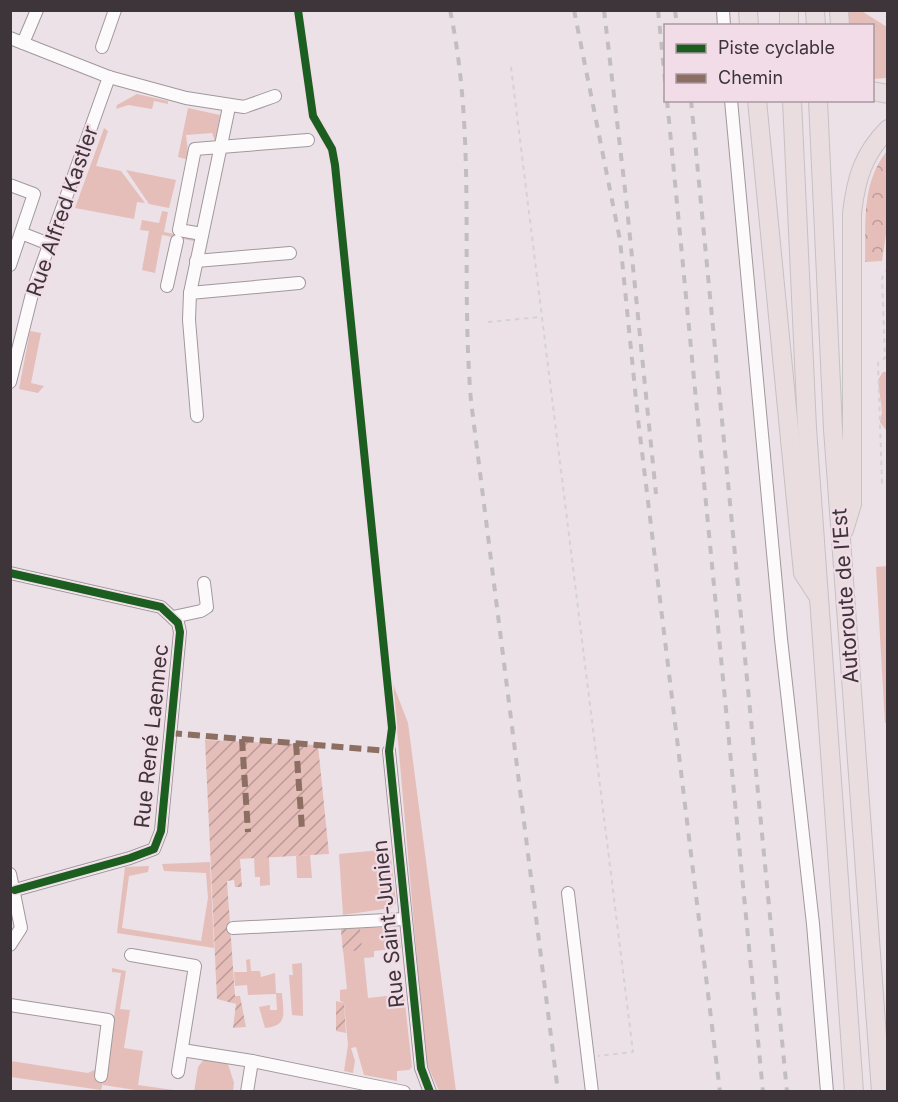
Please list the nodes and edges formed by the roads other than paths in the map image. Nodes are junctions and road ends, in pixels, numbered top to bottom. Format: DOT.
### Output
graph roads {
  1 [pos="37,10"];
  2 [pos="115,10"];
  3 [pos="10,38"];
  4 [pos="23,43"];
  5 [pos="102,47"];
  6 [pos="109,76"];
  7 [pos="275,96"];
  8 [pos="731,102"];
  9 [pos="757,102"];
  10 [pos="792,102"];
  11 [pos="818,102"];
  12 [pos="229,106"];
  13 [pos="888,129"];
  14 [pos="308,140"];
  15 [pos="888,142"];
  16 [pos="220,148"];
  17 [pos="10,185"];
  18 [pos="21,233"];
  19 [pos="202,234"];
  20 [pos="177,241"];
  21 [pos="49,244"];
  22 [pos="290,253"];
  23 [pos="852,262"];
  24 [pos="172,263"];
  25 [pos="195,264"];
  26 [pos="10,266"];
  27 [pos="299,283"];
  28 [pos="167,286"];
  29 [pos="190,293"];
  30 [pos="10,382"];
  31 [pos="197,416"];
  32 [pos="841,537"];
  33 [pos="10,573"];
  34 [pos="204,583"];
  35 [pos="819,598"];
  36 [pos="173,617"];
  37 [pos="389,752"];
  38 [pos="10,874"];
  39 [pos="15,890"];
  40 [pos="568,893"];
  41 [pos="405,919"];
  42 [pos="233,928"];
  43 [pos="10,945"];
  44 [pos="131,955"];
  45 [pos="10,1005"];
  46 [pos="182,1050"];
  47 [pos="252,1061"];
  48 [pos="178,1072"];
  49 [pos="101,1076"];
  50 [pos="396,1091"];
  51 [pos="428,1091"];
  52 [pos="247,1092"];
  53 [pos="404,1092"];
  54 [pos="592,1092"];
  55 [pos="826,1092"];
  56 [pos="854,1092"];
  57 [pos="881,1092"];
  1 -- 4 [label="street"];
  2 -- 5 [label="street"];
  3 -- 4 [label="street"];
  4 -- 6 [label="street"];
  6 -- 12 [label="street"];
  6 -- 21 [label="street, Rue Alfred Kastler"];
  7 -- 12 [label="street"];
  8 -- 55 [label="street"];
  9 -- 35 [label="highway"];
  10 -- 35 [label="highway, Autoroute de l’Est"];
  11 -- 32 [label="highway, Autoroute de l’Est"];
  12 -- 16 [label="street"];
  13 -- 23 [label="highway"];
  14 -- 16 [label="street"];
  15 -- 23 [label="highway"];
  16 -- 19 [label="street"];
  16 -- 19 [label="street"];
  17 -- 18 [label="street"];
  18 -- 21 [label="street"];
  18 -- 26 [label="street"];
  19 -- 25 [label="street"];
  20 -- 24 [label="street"];
  21 -- 30 [label="street, Rue Alfred Kastler"];
  22 -- 25 [label="street"];
  23 -- 32 [label="highway"];
  24 -- 25 [label="street"];
  24 -- 28 [label="street"];
  25 -- 29 [label="street"];
  27 -- 29 [label="street"];
  29 -- 31 [label="street"];
  32 -- 57 [label="highway, Autoroute de l’Est"];
  33 -- 36 [label="street, Rue René Laennec"];
  34 -- 36 [label="street"];
  35 -- 56 [label="highway, Autoroute de l’Est"];
  36 -- 39 [label="street, Rue René Laennec"];
  37 -- 41 [label="street, Rue Saint-Junien"];
  38 -- 39 [label="street"];
  39 -- 43 [label="street"];
  40 -- 54 [label="street"];
  41 -- 42 [label="street"];
  41 -- 51 [label="street, Rue Saint-Junien"];
  44 -- 46 [label="street"];
  45 -- 49 [label="street"];
  46 -- 47 [label="street"];
  46 -- 48 [label="street"];
  47 -- 50 [label="street"];
  47 -- 52 [label="street"];
  50 -- 53 [label="street"];
}
